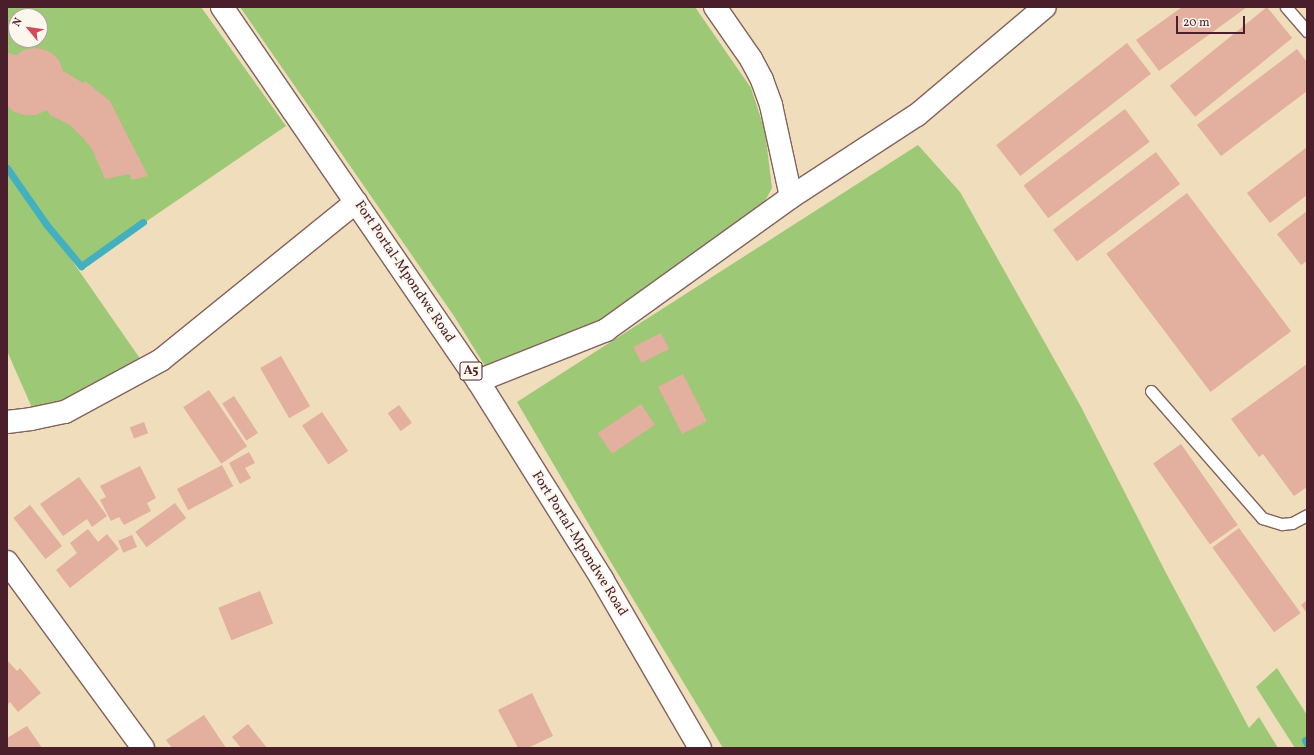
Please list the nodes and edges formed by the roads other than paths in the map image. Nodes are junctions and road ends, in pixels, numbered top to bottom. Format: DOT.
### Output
graph roads {
  1 [pos="222,7"];
  2 [pos="715,7"];
  3 [pos="1045,7"];
  4 [pos="1286,7"];
  5 [pos="1307,31"];
  6 [pos="791,197"];
  7 [pos="356,202"];
  8 [pos="478,381"];
  9 [pos="1151,391"];
  10 [pos="7,422"];
  11 [pos="1307,515"];
  12 [pos="7,562"];
  13 [pos="143,748"];
  14 [pos="700,748"];
  1 -- 7 [label="main road, Fort Portal-Mpondwe Road / A5"];
  2 -- 6 [label="main road"];
  3 -- 6 [label="main road"];
  4 -- 5 [label="lane"];
  6 -- 8 [label="main road"];
  7 -- 8 [label="main road, Fort Portal-Mpondwe Road / A5"];
  7 -- 10 [label="main road"];
  8 -- 14 [label="main road, Fort Portal-Mpondwe Road / A5"];
  9 -- 11 [label="lane"];
  12 -- 13 [label="main road"];
}
